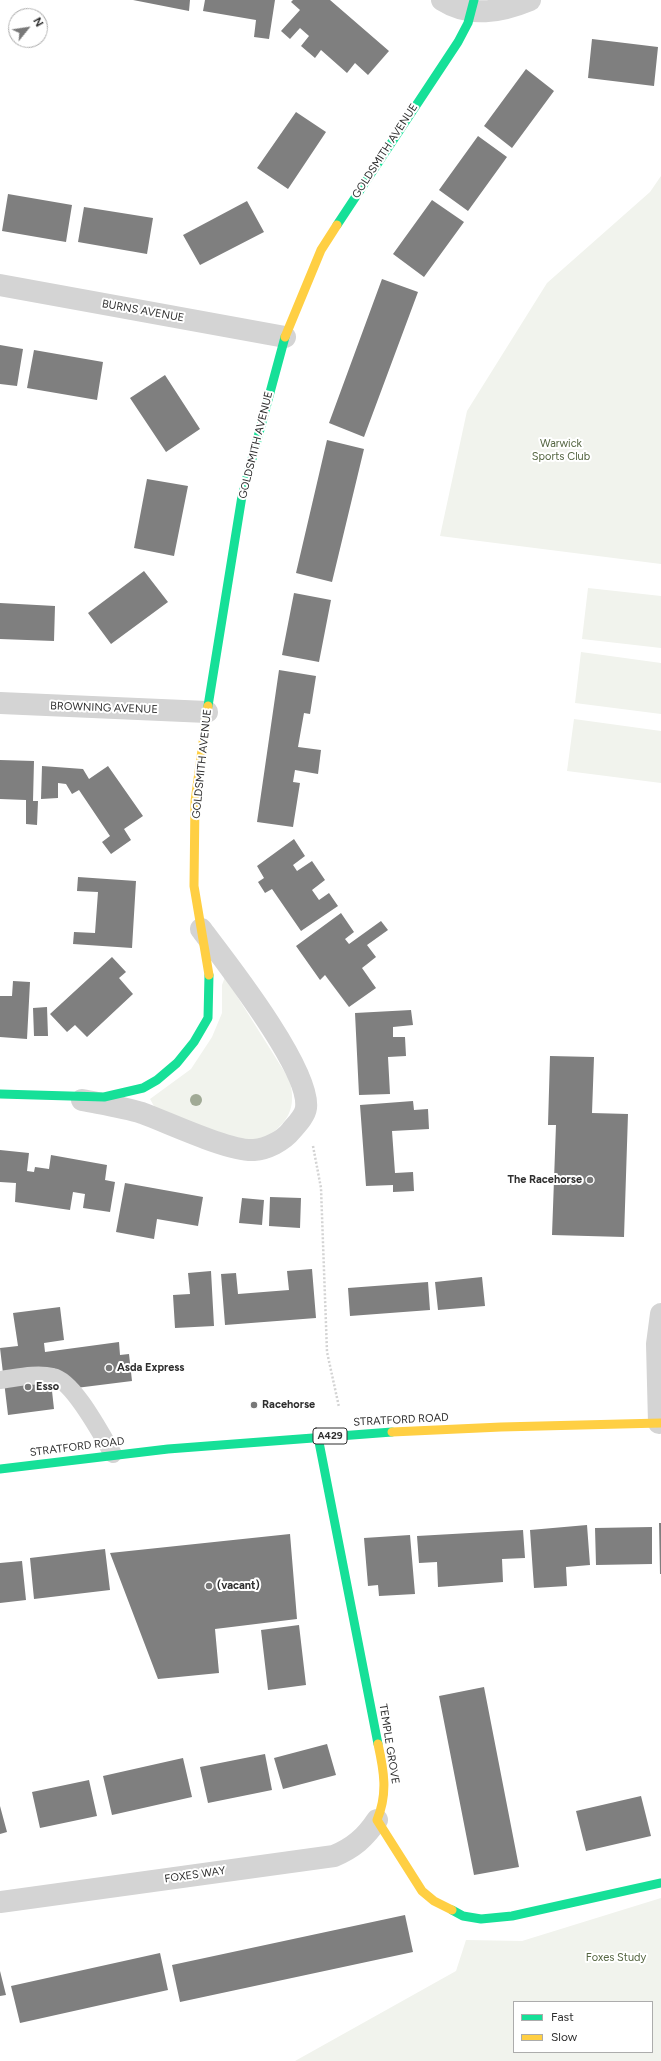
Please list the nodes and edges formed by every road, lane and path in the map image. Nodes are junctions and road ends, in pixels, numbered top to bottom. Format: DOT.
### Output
graph roads {
  1 [pos="442,0"];
  2 [pos="530,0"];
  3 [pos="473,5"];
  4 [pos="0,285"];
  5 [pos="285,337"];
  6 [pos="0,703"];
  7 [pos="207,712"];
  8 [pos="201,929"];
  9 [pos="0,1094"];
  10 [pos="69,1097"];
  11 [pos="306,1108"];
  12 [pos="661,1314"];
  13 [pos="0,1380"];
  14 [pos="660,1423"];
  15 [pos="344,1435"];
  16 [pos="318,1437"];
  17 [pos="113,1454"];
  18 [pos="0,1468"];
  19 [pos="377,1820"];
  20 [pos="661,1883"];
  21 [pos="0,1902"];
  1 -- 3 [label="street"];
  2 -- 3 [label="street"];
  3 -- 5 [label="street, GOLDSMITH AVENUE"];
  4 -- 5 [label="street, BURNS AVENUE"];
  5 -- 7 [label="street, GOLDSMITH AVENUE"];
  6 -- 7 [label="street, BROWNING AVENUE"];
  7 -- 8 [label="street, GOLDSMITH AVENUE"];
  8 -- 10 [label="street, GOLDSMITH AVENUE"];
  8 -- 11 [label="street, GOLDSMITH AVENUE"];
  9 -- 10 [label="street, GOLDSMITH AVENUE"];
  10 -- 11 [label="street"];
  11 -- 15 [label="path"];
  12 -- 14 [label="street"];
  13 -- 17 [label="lane"];
  14 -- 15 [label="street, STRATFORD ROAD / A429"];
  15 -- 16 [label="street, STRATFORD ROAD / A429"];
  16 -- 17 [label="street, STRATFORD ROAD / A429"];
  16 -- 19 [label="street, TEMPLE GROVE"];
  17 -- 18 [label="street, STRATFORD ROAD / A429"];
  19 -- 20 [label="street"];
  19 -- 21 [label="street, FOXES WAY"];
}
